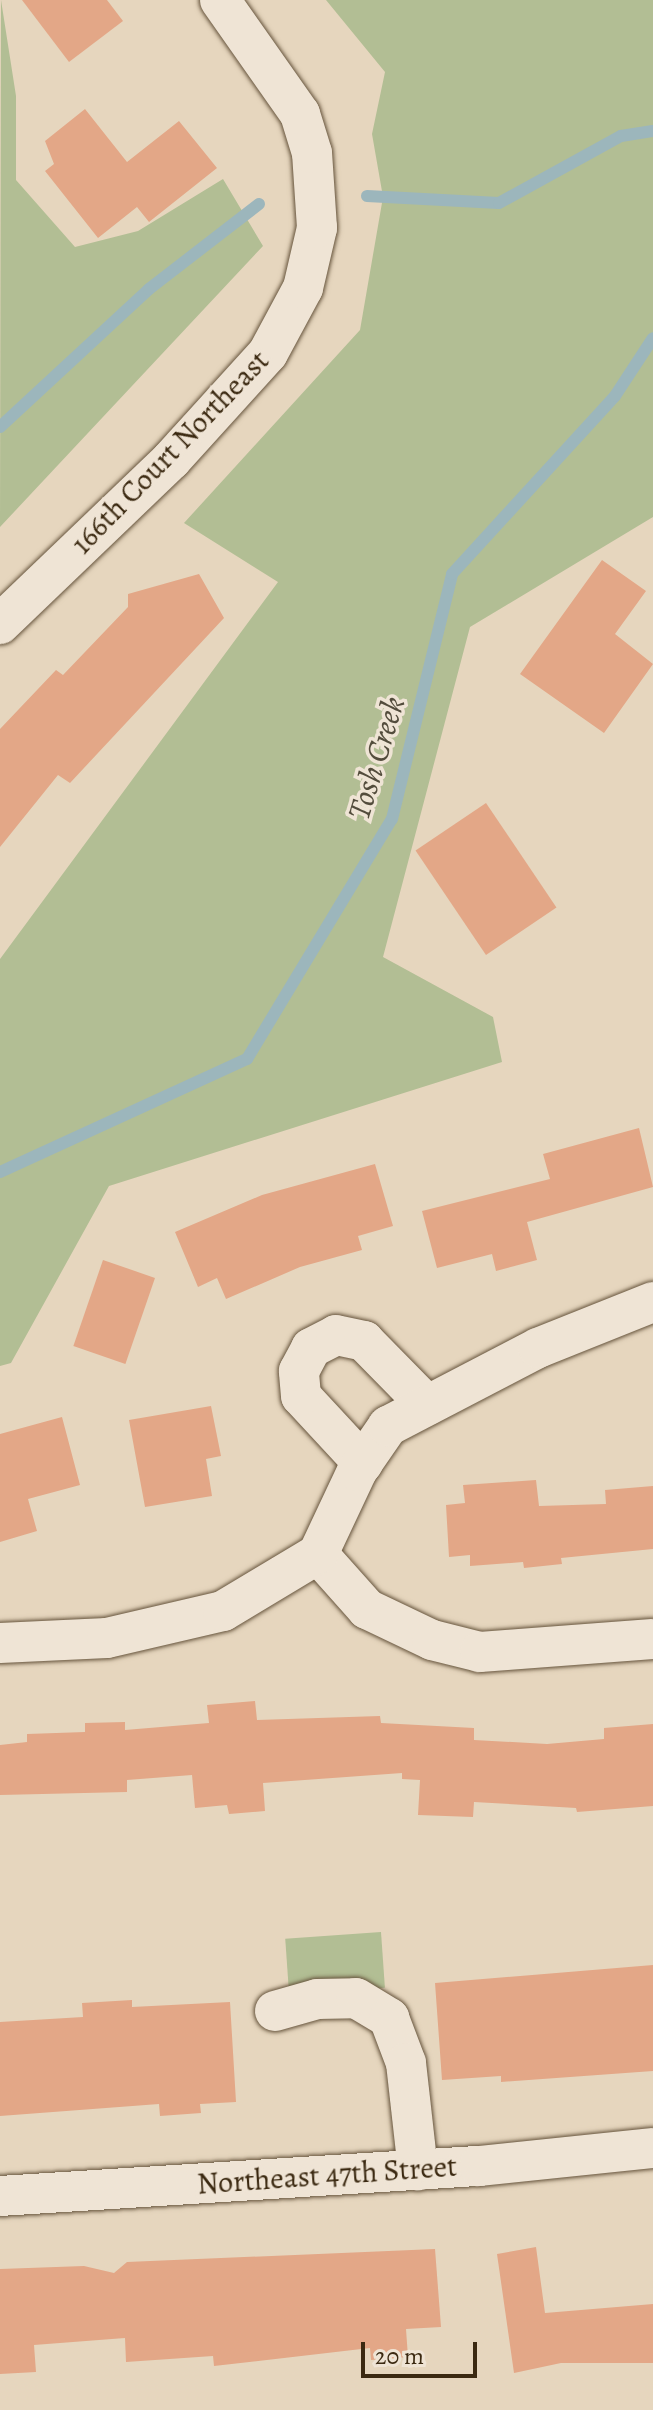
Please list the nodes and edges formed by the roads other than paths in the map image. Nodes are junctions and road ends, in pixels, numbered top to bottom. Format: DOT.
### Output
graph roads {
  1 [pos="220,0"];
  2 [pos="0,624"];
  3 [pos="653,1302"];
  4 [pos="427,1405"];
  5 [pos="363,1463"];
  6 [pos="318,1554"];
  7 [pos="653,1639"];
  8 [pos="0,1643"];
  9 [pos="275,2011"];
  10 [pos="653,2148"];
  11 [pos="418,2170"];
  12 [pos="0,2196"];
  1 -- 2 [label="street, 166th Court Northeast"];
  3 -- 4 [label="street"];
  4 -- 5 [label="street"];
  4 -- 5 [label="street"];
  5 -- 6 [label="street"];
  6 -- 7 [label="street"];
  6 -- 8 [label="street"];
  9 -- 11 [label="street"];
  10 -- 11 [label="street, Northeast 47th Street"];
  11 -- 12 [label="street, Northeast 47th Street"];
}
